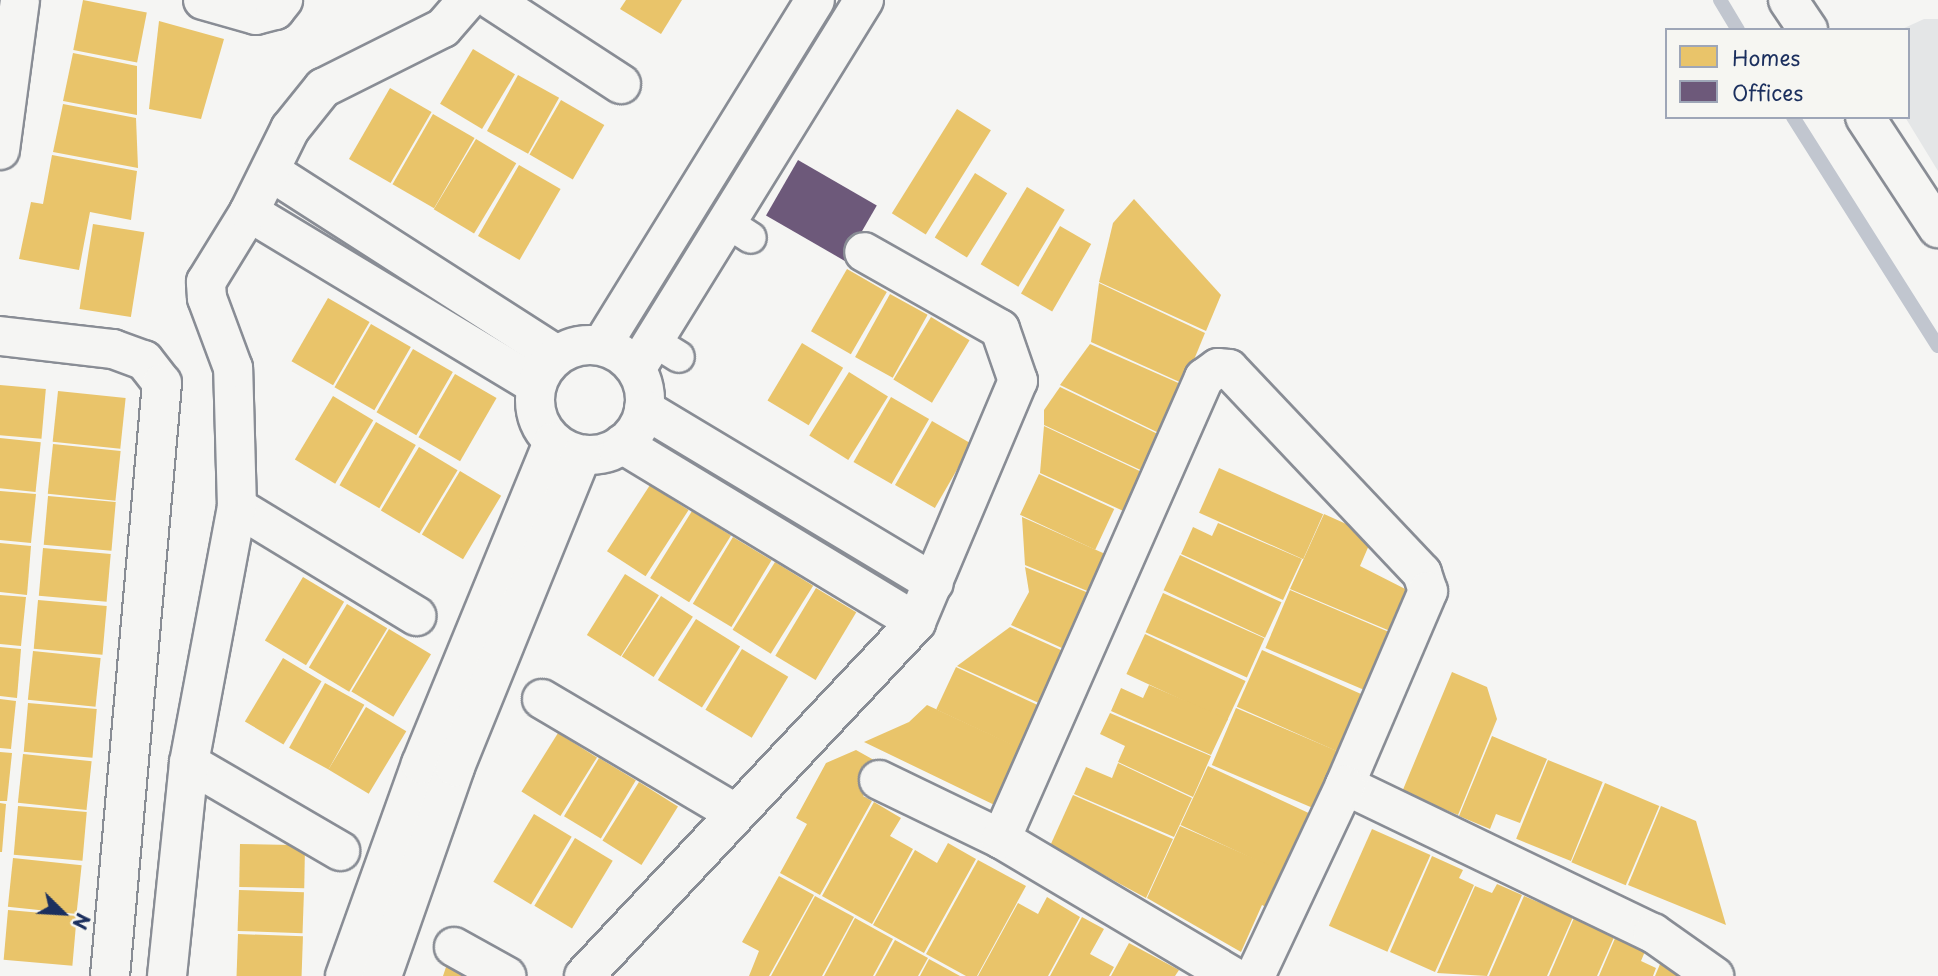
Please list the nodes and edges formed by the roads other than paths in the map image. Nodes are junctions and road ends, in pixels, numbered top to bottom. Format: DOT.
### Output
graph roads {
  1 [pos="20,0"];
  2 [pos="203,0"];
  3 [pos="284,0"];
  4 [pos="467,0"];
  5 [pos="492,0"];
  6 [pos="815,0"];
  7 [pos="864,0"];
  8 [pos="1788,0"];
  9 [pos="1807,28"];
  10 [pos="621,84"];
  11 [pos="1866,119"];
  12 [pos="0,150"];
  13 [pos="270,171"];
  14 [pos="248,212"];
  15 [pos="1938,228"];
  16 [pos="864,252"];
  17 [pos="0,336"];
  18 [pos="602,345"];
  19 [pos="657,356"];
  20 [pos="546,370"];
  21 [pos="644,410"];
  22 [pos="622,444"];
  23 [pos="567,448"];
  24 [pos="237,507"];
  25 [pos="934,583"];
  26 [pos="416,616"];
  27 [pos="916,622"];
  28 [pos="542,699"];
  29 [pos="189,763"];
  30 [pos="879,780"];
  31 [pos="1345,785"];
  32 [pos="735,813"];
  33 [pos="1001,839"];
  34 [pos="340,850"];
  35 [pos="454,947"];
  36 [pos="110,976"];
  37 [pos="167,976"];
  38 [pos="345,976"];
  39 [pos="382,976"];
  40 [pos="506,976"];
  41 [pos="584,976"];
  42 [pos="1232,976"];
  43 [pos="1255,976"];
  44 [pos="1714,976"];
  1 -- 12 [label="street"];
  2 -- 3 [label="street"];
  4 -- 13 [label="street"];
  5 -- 10 [label="street"];
  6 -- 18 [label="street"];
  7 -- 19 [label="street"];
  8 -- 9 [label="street"];
  11 -- 15 [label="street"];
  13 -- 14 [label="street"];
  13 -- 20 [label="street"];
  14 -- 20 [label="street"];
  14 -- 24 [label="street"];
  16 -- 25 [label="street"];
  17 -- 36 [label="street"];
  18 -- 19 [label="street"];
  18 -- 20 [label="street"];
  19 -- 21 [label="street"];
  20 -- 23 [label="street"];
  21 -- 22 [label="street"];
  21 -- 25 [label="street"];
  22 -- 23 [label="street"];
  22 -- 27 [label="street"];
  23 -- 38 [label="street"];
  23 -- 39 [label="street"];
  24 -- 26 [label="street"];
  24 -- 29 [label="street"];
  25 -- 27 [label="street"];
  27 -- 32 [label="street"];
  28 -- 32 [label="street"];
  29 -- 34 [label="street"];
  29 -- 37 [label="street"];
  30 -- 33 [label="street"];
  31 -- 33 [label="street"];
  31 -- 43 [label="street"];
  31 -- 44 [label="street"];
  32 -- 41 [label="street"];
  33 -- 42 [label="street"];
  35 -- 40 [label="street"];
}
